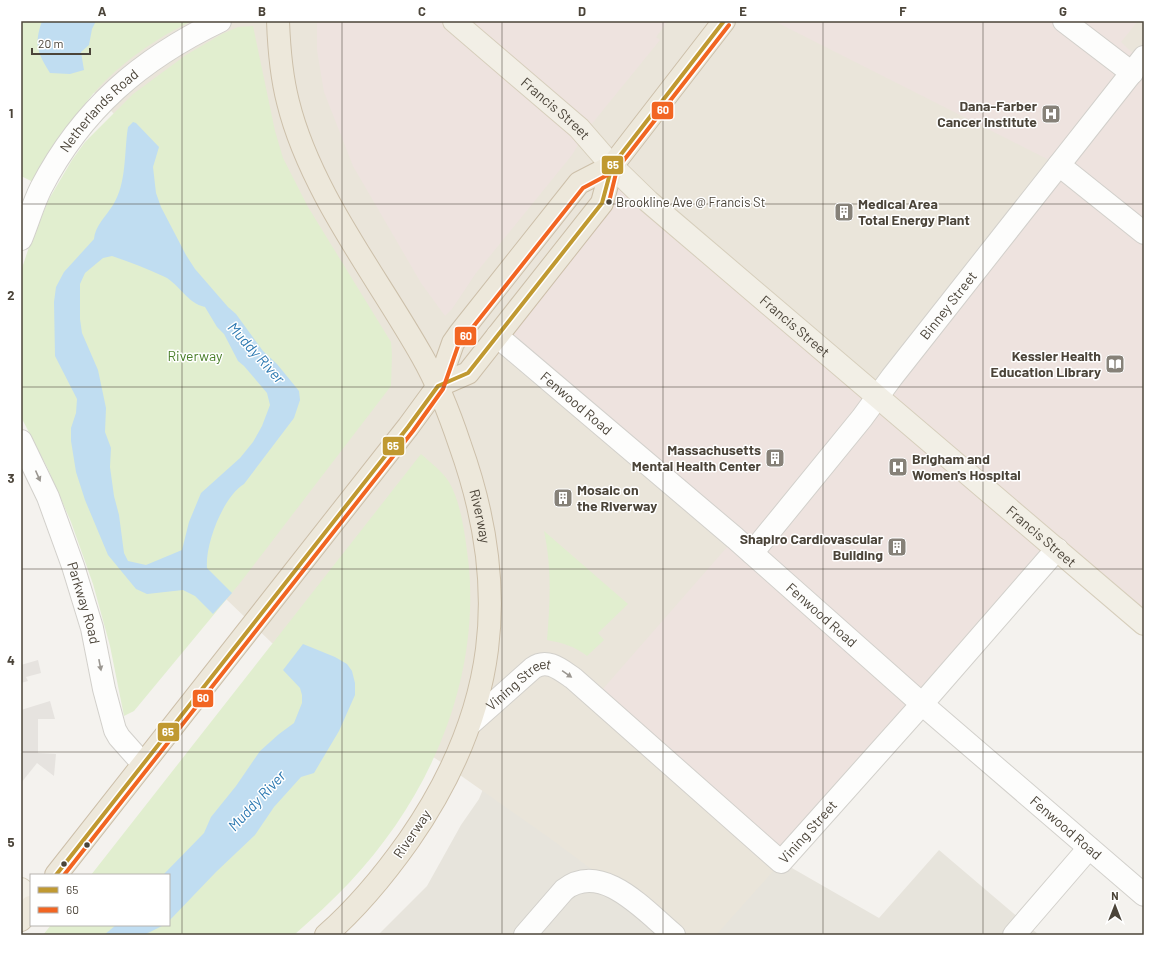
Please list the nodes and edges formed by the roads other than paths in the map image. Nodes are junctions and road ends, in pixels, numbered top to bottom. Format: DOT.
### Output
graph roads {
  1 [pos="220,21"];
  2 [pos="278,21"];
  3 [pos="454,21"];
  4 [pos="724,21"];
  5 [pos="1064,21"];
  6 [pos="1138,65"];
  7 [pos="1059,165"];
  8 [pos="612,166"];
  9 [pos="1144,233"];
  10 [pos="21,239"];
  11 [pos="497,336"];
  12 [pos="438,386"];
  13 [pos="877,396"];
  14 [pos="21,440"];
  15 [pos="1057,549"];
  16 [pos="752,554"];
  17 [pos="1144,624"];
  18 [pos="922,704"];
  19 [pos="470,724"];
  20 [pos="143,764"];
  21 [pos="1089,848"];
  22 [pos="57,874"];
  23 [pos="21,889"];
  24 [pos="1144,895"];
  25 [pos="30,896"];
  26 [pos="30,908"];
  27 [pos="21,920"];
  28 [pos="326,935"];
  29 [pos="525,935"];
  30 [pos="674,935"];
  31 [pos="1014,935"];
  1 -- 10 [label="street, Netherlands Road"];
  2 -- 12 [label="highway, Riverway"];
  3 -- 8 [label="main road, Francis Street"];
  4 -- 8 [label="highway"];
  5 -- 6 [label="street"];
  6 -- 7 [label="street, Binney Street"];
  7 -- 9 [label="street"];
  7 -- 13 [label="street, Binney Street"];
  8 -- 11 [label="highway"];
  8 -- 12 [label="highway"];
  8 -- 13 [label="main road, Francis Street"];
  11 -- 12 [label="highway"];
  11 -- 16 [label="street, Fenwood Road"];
  12 -- 19 [label="highway, Riverway"];
  12 -- 20 [label="highway"];
  13 -- 15 [label="main road, Francis Street"];
  13 -- 16 [label="street, Binney Street"];
  14 -- 20 [label="street, Parkway Road, one-way"];
  15 -- 17 [label="main road, Francis Street"];
  15 -- 18 [label="street, Vining Street"];
  16 -- 18 [label="street, Fenwood Road"];
  19 -- 18 [label="street, Vining Street, one-way"];
  18 -- 21 [label="street, Fenwood Road"];
  19 -- 28 [label="highway, Riverway"];
  20 -- 22 [label="highway"];
  21 -- 24 [label="street, Fenwood Road"];
  21 -- 31 [label="street"];
  23 -- 25 [label="main road"];
  26 -- 27 [label="highway"];
  29 -- 30 [label="street"];
}
